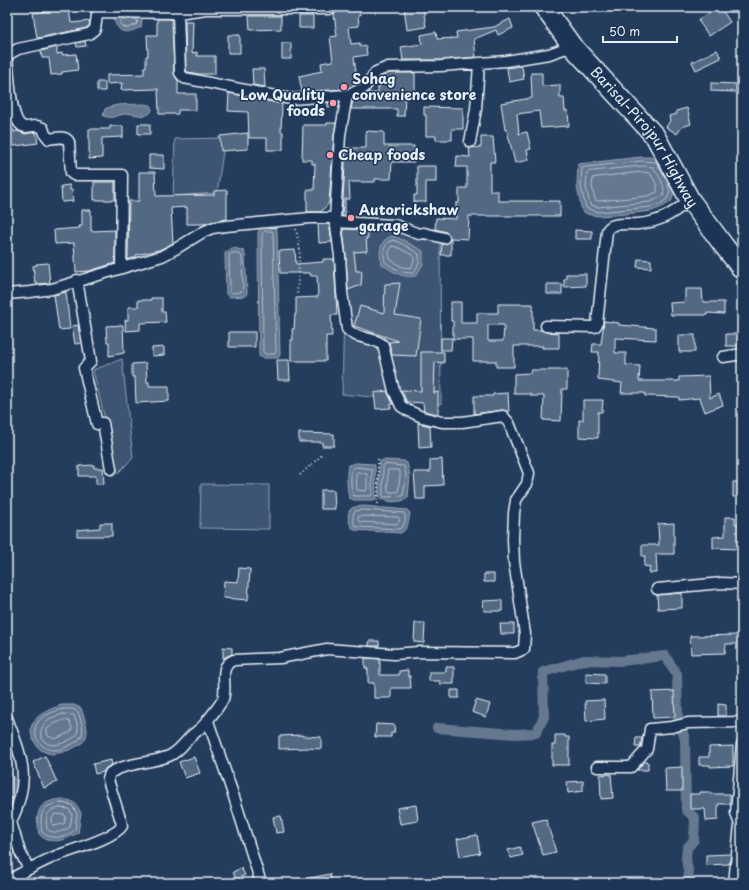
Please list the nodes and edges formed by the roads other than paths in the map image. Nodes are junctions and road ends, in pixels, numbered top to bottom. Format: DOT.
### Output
graph roads {
  1 [pos="333,7"];
  2 [pos="544,7"];
  3 [pos="178,13"];
  4 [pos="572,46"];
  5 [pos="7,55"];
  6 [pos="7,59"];
  7 [pos="479,64"];
  8 [pos="347,95"];
  9 [pos="470,142"];
  10 [pos="690,200"];
  11 [pos="335,220"];
  12 [pos="444,238"];
  13 [pos="121,268"];
  14 [pos="742,269"];
  15 [pos="78,280"];
  16 [pos="7,294"];
  17 [pos="546,326"];
  18 [pos="742,354"];
  19 [pos="723,358"];
  20 [pos="111,469"];
  21 [pos="742,584"];
  22 [pos="657,589"];
  23 [pos="7,718"];
  24 [pos="208,720"];
  25 [pos="742,722"];
  26 [pos="742,744"];
  27 [pos="596,767"];
  28 [pos="29,869"];
  29 [pos="7,881"];
  30 [pos="260,883"];
  31 [pos="734,883"];
  1 -- 3 [label="street"];
  2 -- 4 [label="highway, Barisal-Pirojpur Highway"];
  3 -- 5 [label="street"];
  3 -- 8 [label="street"];
  4 -- 7 [label="street"];
  4 -- 10 [label="highway, Barisal-Pirojpur Highway"];
  6 -- 13 [label="street"];
  7 -- 8 [label="street"];
  7 -- 9 [label="street"];
  8 -- 11 [label="street"];
  10 -- 14 [label="highway, Barisal-Pirojpur Highway"];
  10 -- 17 [label="street"];
  11 -- 12 [label="street"];
  11 -- 13 [label="street"];
  11 -- 24 [label="street"];
  13 -- 15 [label="street"];
  15 -- 16 [label="street"];
  15 -- 20 [label="street"];
  18 -- 19 [label="street"];
  21 -- 22 [label="street"];
  23 -- 28 [label="street"];
  24 -- 28 [label="street"];
  24 -- 30 [label="street"];
  25 -- 27 [label="street"];
  26 -- 31 [label="street"];
  28 -- 29 [label="street"];
}
